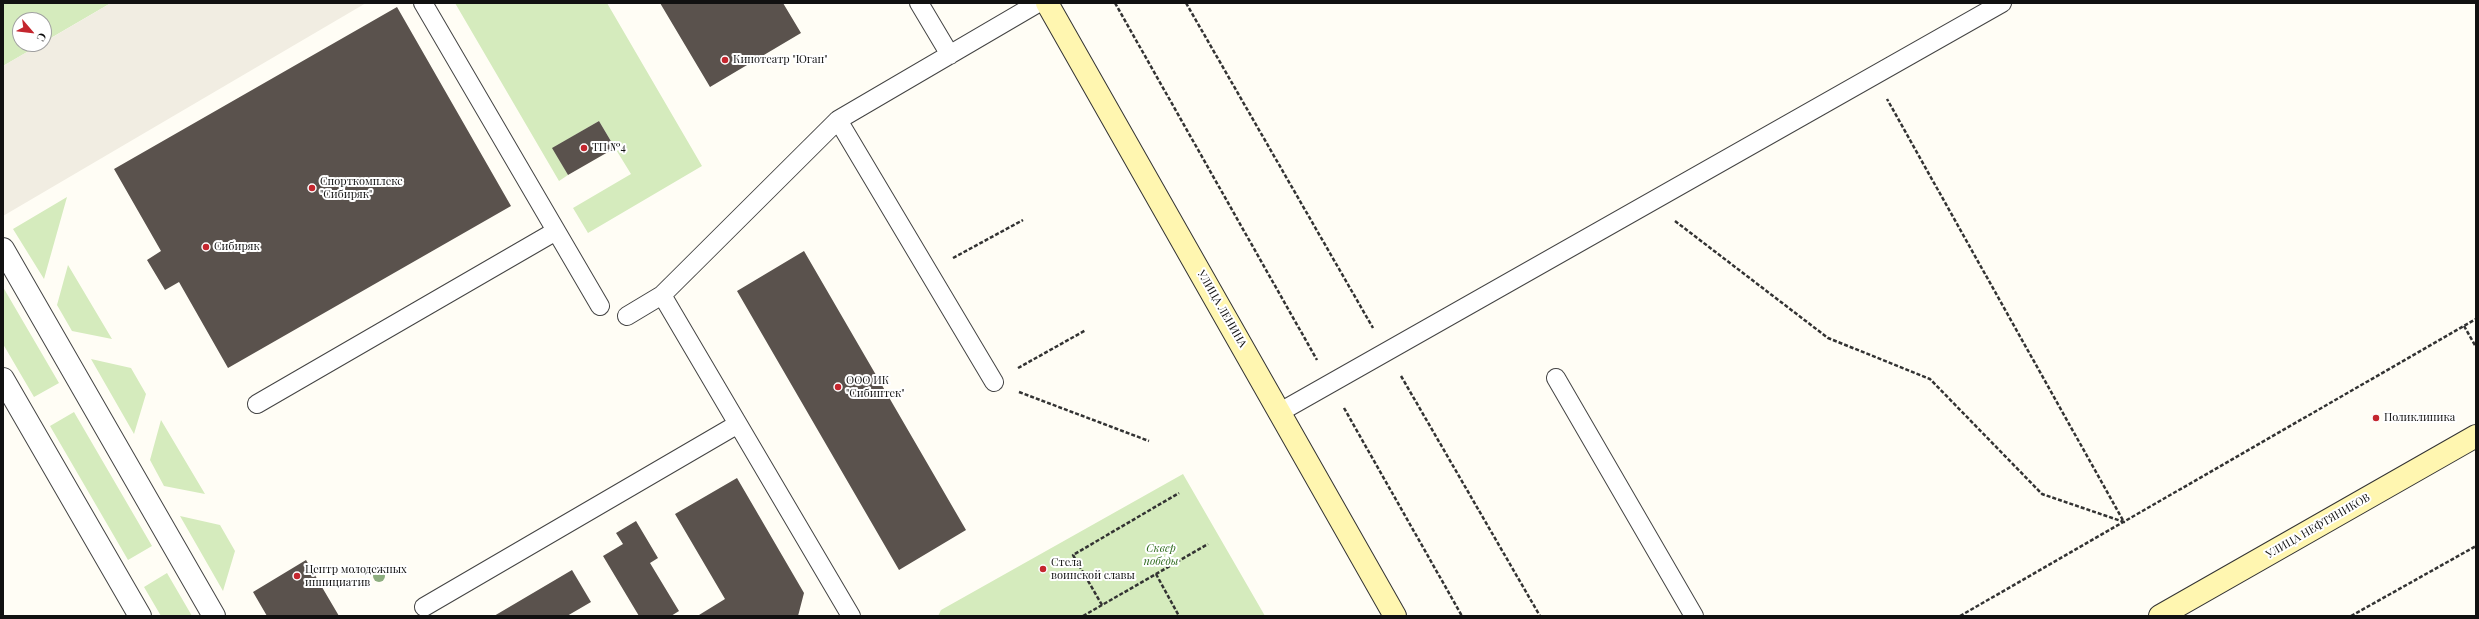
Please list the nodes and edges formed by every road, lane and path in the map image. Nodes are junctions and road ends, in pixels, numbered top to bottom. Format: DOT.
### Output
graph roads {
  1 [pos="423,3"];
  2 [pos="919,3"];
  3 [pos="1038,3"];
  4 [pos="1047,3"];
  5 [pos="1115,3"];
  6 [pos="1186,3"];
  7 [pos="2002,3"];
  8 [pos="950,55"];
  9 [pos="1874,76"];
  10 [pos="838,120"];
  11 [pos="1650,202"];
  12 [pos="1023,220"];
  13 [pos="556,231"];
  14 [pos="3,249"];
  15 [pos="928,272"];
  16 [pos="662,295"];
  17 [pos="600,306"];
  18 [pos="627,316"];
  19 [pos="2476,319"];
  20 [pos="2464,326"];
  21 [pos="1086,330"];
  22 [pos="2476,347"];
  23 [pos="1387,351"];
  24 [pos="1556,378"];
  25 [pos="3,379"];
  26 [pos="994,382"];
  27 [pos="1330,384"];
  28 [pos="258,404"];
  29 [pos="1280,412"];
  30 [pos="738,424"];
  31 [pos="2476,436"];
  32 [pos="1149,441"];
  33 [pos="1179,493"];
  34 [pos="2124,522"];
  35 [pos="1208,544"];
  36 [pos="2476,546"];
  37 [pos="1156,574"];
  38 [pos="1102,605"];
  39 [pos="424,607"];
  40 [pos="140,616"];
  41 [pos="214,616"];
  42 [pos="851,616"];
  43 [pos="1083,616"];
  44 [pos="1179,616"];
  45 [pos="1395,616"];
  46 [pos="1462,616"];
  47 [pos="1540,616"];
  48 [pos="1694,616"];
  49 [pos="1960,616"];
  50 [pos="2160,616"];
  51 [pos="2351,616"];
  1 -- 13 [label="lane"];
  2 -- 8 [label="lane"];
  3 -- 8 [label="lane"];
  4 -- 29 [label="main road, УЛИЦА ЛЕНИНА"];
  5 -- 27 [label="path"];
  6 -- 23 [label="path"];
  7 -- 9 [label="lane"];
  8 -- 10 [label="lane"];
  9 -- 11 [label="lane"];
  9 -- 34 [label="path"];
  10 -- 15 [label="lane"];
  10 -- 16 [label="lane"];
  11 -- 23 [label="lane"];
  11 -- 34 [label="path"];
  12 -- 15 [label="path"];
  13 -- 17 [label="lane"];
  13 -- 28 [label="lane"];
  14 -- 41 [label="street"];
  15 -- 26 [label="lane"];
  16 -- 18 [label="lane"];
  16 -- 30 [label="lane"];
  19 -- 20 [label="path"];
  20 -- 22 [label="path"];
  20 -- 34 [label="path"];
  21 -- 26 [label="path"];
  23 -- 27 [label="lane"];
  23 -- 47 [label="path"];
  24 -- 48 [label="lane"];
  25 -- 40 [label="street"];
  26 -- 32 [label="path"];
  27 -- 29 [label="lane"];
  27 -- 46 [label="path"];
  29 -- 45 [label="main road, УЛИЦА ЛЕНИНА"];
  30 -- 39 [label="lane"];
  30 -- 42 [label="lane"];
  31 -- 50 [label="main road, УЛИЦА НЕФТЯНИКОВ"];
  33 -- 38 [label="path"];
  34 -- 49 [label="path"];
  35 -- 37 [label="path"];
  36 -- 51 [label="path"];
  37 -- 38 [label="path"];
  37 -- 44 [label="path"];
  38 -- 43 [label="path"];
}
